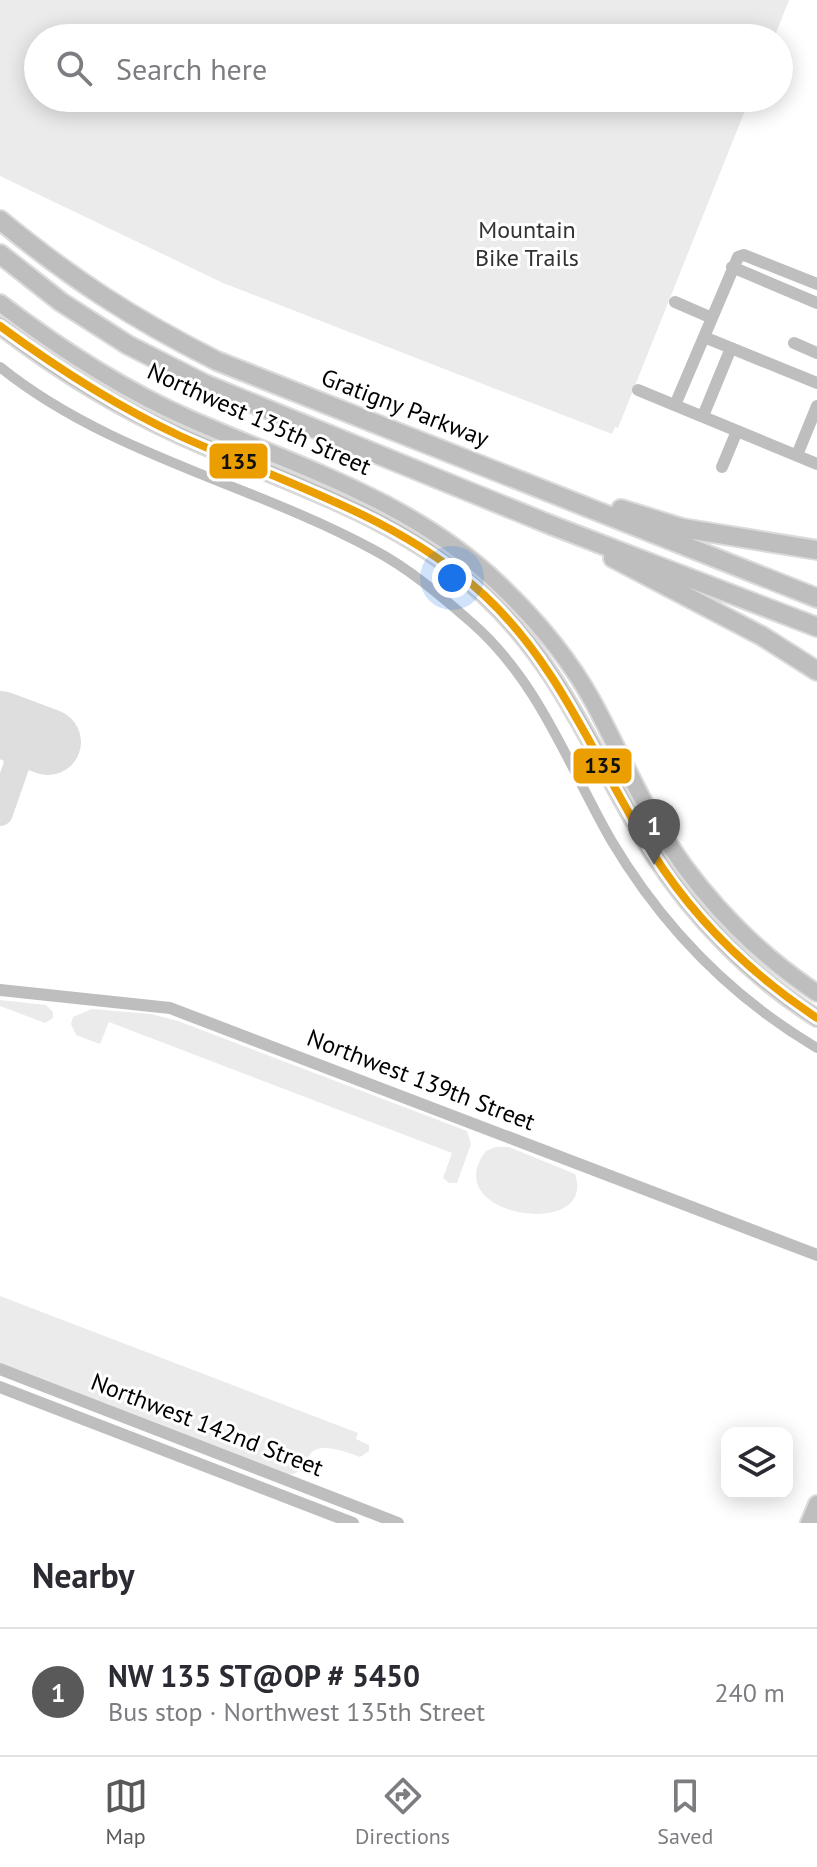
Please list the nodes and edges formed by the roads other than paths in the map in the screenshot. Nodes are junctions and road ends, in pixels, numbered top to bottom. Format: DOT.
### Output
graph roads {
  1 [pos="0,220"];
  2 [pos="0,254"];
  3 [pos="732,267"];
  4 [pos="814,283"];
  5 [pos="811,301"];
  6 [pos="675,302"];
  7 [pos="0,303"];
  8 [pos="712,318"];
  9 [pos="0,326"];
  10 [pos="704,337"];
  11 [pos="794,343"];
  12 [pos="731,348"];
  13 [pos="817,353"];
  14 [pos="817,383"];
  15 [pos="638,390"];
  16 [pos="675,405"];
  17 [pos="817,406"];
  18 [pos="703,416"];
  19 [pos="737,431"];
  20 [pos="797,455"];
  21 [pos="817,464"];
  22 [pos="722,467"];
  23 [pos="526,481"];
  24 [pos="551,525"];
  25 [pos="817,550"];
  26 [pos="817,598"];
  27 [pos="817,627"];
  28 [pos="817,671"];
  29 [pos="0,990"];
  30 [pos="817,993"];
  31 [pos="817,1018"];
  32 [pos="817,1255"];
  33 [pos="0,1369"];
  34 [pos="0,1387"];
  35 [pos="817,1504"];
  36 [pos="353,1523"];
  37 [pos="398,1523"];
  38 [pos="809,1523"];
  1 -- 23 [label="highway, Gratigny Parkway"];
  2 -- 24 [label="highway"];
  3 -- 4 [label="street"];
  3 -- 5 [label="street"];
  3 -- 8 [label="street"];
  4 -- 5 [label="street"];
  6 -- 8 [label="street"];
  7 -- 30 [label="main road, Northwest 135th Street"];
  8 -- 10 [label="street"];
  9 -- 31 [label="main road, Northwest 135th Street"];
  10 -- 12 [label="street"];
  10 -- 16 [label="street"];
  11 -- 13 [label="street"];
  12 -- 14 [label="street"];
  12 -- 18 [label="street"];
  15 -- 16 [label="street"];
  16 -- 18 [label="street"];
  17 -- 20 [label="street"];
  18 -- 19 [label="street"];
  19 -- 20 [label="street"];
  19 -- 22 [label="street"];
  20 -- 21 [label="street"];
  23 -- 25 [label="highway"];
  23 -- 26 [label="highway, Gratigny Parkway"];
  24 -- 27 [label="highway"];
  24 -- 28 [label="highway"];
  29 -- 32 [label="street, Northwest 139th Street"];
  33 -- 37 [label="street, Northwest 142nd Street"];
  34 -- 36 [label="street, Northwest 142nd Street"];
  35 -- 38 [label="main road"];
}
